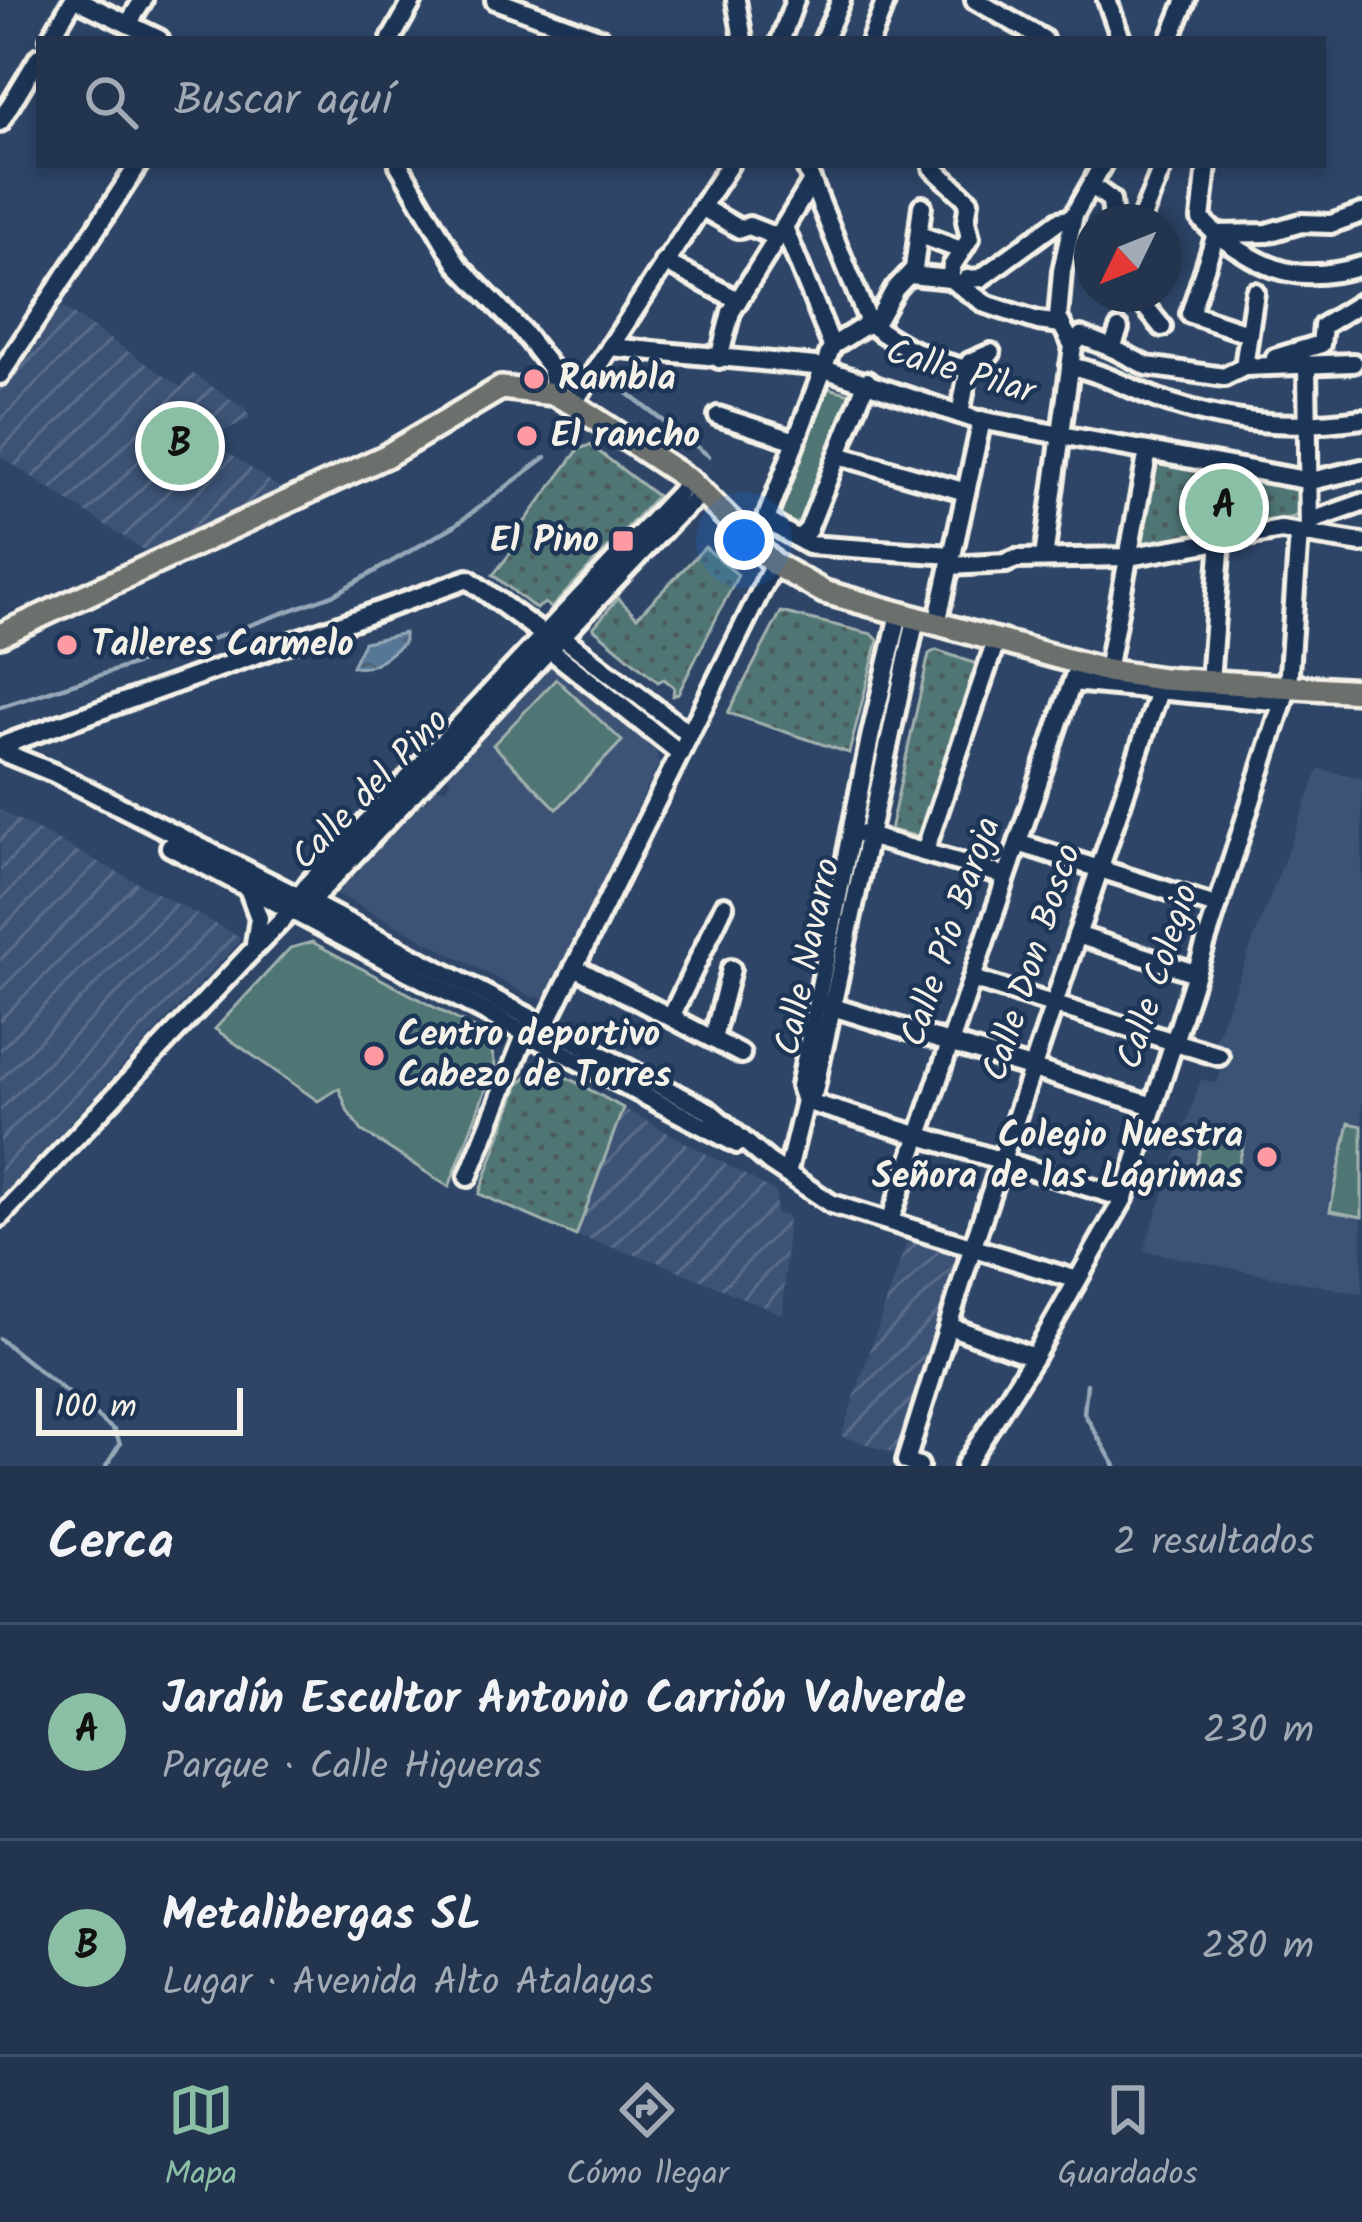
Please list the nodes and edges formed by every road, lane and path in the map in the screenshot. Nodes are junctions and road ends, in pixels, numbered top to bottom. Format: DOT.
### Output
graph roads {
  1 [pos="76,0"];
  2 [pos="143,0"];
  3 [pos="413,0"];
  4 [pos="495,0"];
  5 [pos="736,0"];
  6 [pos="795,0"];
  7 [pos="841,0"];
  8 [pos="886,0"];
  9 [pos="975,0"];
  10 [pos="1107,0"];
  11 [pos="1186,0"];
  12 [pos="128,24"];
  13 [pos="52,36"];
  14 [pos="153,36"];
  15 [pos="393,36"];
  16 [pos="593,36"];
  17 [pos="742,36"];
  18 [pos="782,36"];
  19 [pos="825,36"];
  20 [pos="873,36"];
  21 [pos="1037,36"];
  22 [pos="1120,36"];
  23 [pos="1171,36"];
  24 [pos="36,62"];
  25 [pos="0,122"];
  26 [pos="136,168"];
  27 [pos="401,168"];
  28 [pos="727,168"];
  29 [pos="933,168"];
  30 [pos="1101,168"];
  31 [pos="1162,168"];
  32 [pos="1207,168"];
  33 [pos="815,170"];
  34 [pos="1092,186"];
  35 [pos="1111,204"];
  36 [pos="1147,204"];
  37 [pos="922,206"];
  38 [pos="701,208"];
  39 [pos="1362,213"];
  40 [pos="1073,218"];
  41 [pos="781,232"];
  42 [pos="1216,234"];
  43 [pos="920,235"];
  44 [pos="961,250"];
  45 [pos="664,262"];
  46 [pos="1362,266"];
  47 [pos="910,274"];
  48 [pos="956,283"];
  49 [pos="1255,292"];
  50 [pos="738,300"];
  51 [pos="1362,302"];
  52 [pos="1150,312"];
  53 [pos="869,323"];
  54 [pos="1061,324"];
  55 [pos="1162,327"];
  56 [pos="1119,329"];
  57 [pos="1247,333"];
  58 [pos="832,346"];
  59 [pos="1073,346"];
  60 [pos="610,347"];
  61 [pos="1112,348"];
  62 [pos="991,353"];
  63 [pos="719,358"];
  64 [pos="1353,363"];
  65 [pos="1307,364"];
  66 [pos="1070,366"];
  67 [pos="1244,367"];
  68 [pos="823,368"];
  69 [pos="968,369"];
  70 [pos="0,375"];
  71 [pos="867,381"];
  72 [pos="563,399"];
  73 [pos="960,414"];
  74 [pos="718,416"];
  75 [pos="1362,419"];
  76 [pos="982,420"];
  77 [pos="1309,426"];
  78 [pos="1060,434"];
  79 [pos="796,441"];
  80 [pos="1148,451"];
  81 [pos="838,454"];
  82 [pos="1362,470"];
  83 [pos="1311,481"];
  84 [pos="696,487"];
  85 [pos="965,492"];
  86 [pos="1362,503"];
  87 [pos="1306,530"];
  88 [pos="798,539"];
  89 [pos="1221,539"];
  90 [pos="1362,543"];
  91 [pos="1128,557"];
  92 [pos="1043,558"];
  93 [pos="950,560"];
  94 [pos="774,564"];
  95 [pos="917,619"];
  96 [pos="0,634"];
  97 [pos="552,640"];
  98 [pos="996,641"];
  99 [pos="1107,671"];
  100 [pos="1075,674"];
  101 [pos="1210,681"];
  102 [pos="1161,686"];
  103 [pos="1362,691"];
  104 [pos="1285,694"];
  105 [pos="689,734"];
  106 [pos="5,752"];
  107 [pos="680,753"];
  108 [pos="859,834"];
  109 [pos="1018,843"];
  110 [pos="925,850"];
  111 [pos="1100,869"];
  112 [pos="1006,876"];
  113 [pos="247,887"];
  114 [pos="299,903"];
  115 [pos="724,906"];
  116 [pos="1216,906"];
  117 [pos="1077,935"];
  118 [pos="253,950"];
  119 [pos="574,967"];
  120 [pos="730,969"];
  121 [pos="1195,973"];
  122 [pos="972,979"];
  123 [pos="461,982"];
  124 [pos="824,1004"];
  125 [pos="1054,1005"];
  126 [pos="671,1016"];
  127 [pos="545,1026"];
  128 [pos="526,1033"];
  129 [pos="712,1039"];
  130 [pos="1173,1042"];
  131 [pos="949,1045"];
  132 [pos="741,1054"];
  133 [pos="1219,1056"];
  134 [pos="1033,1069"];
  135 [pos="645,1077"];
  136 [pos="805,1101"];
  137 [pos="1153,1106"];
  138 [pos="919,1136"];
  139 [pos="1002,1161"];
  140 [pos="770,1162"];
  141 [pos="787,1174"];
  142 [pos="468,1178"];
  143 [pos="1124,1198"];
  144 [pos="0,1217"];
  145 [pos="890,1221"];
  146 [pos="974,1246"];
  147 [pos="1077,1280"];
  148 [pos="949,1326"];
  149 [pos="1034,1357"];
  150 [pos="919,1466"];
  151 [pos="965,1466"];
  1 -- 12 [label="street"];
  1 -- 13 [label="street"];
  2 -- 12 [label="street"];
  3 -- 15 [label="street"];
  4 -- 16 [label="street"];
  5 -- 17 [label="street"];
  6 -- 18 [label="street"];
  7 -- 19 [label="street"];
  8 -- 20 [label="street"];
  9 -- 21 [label="street"];
  10 -- 22 [label="street"];
  11 -- 23 [label="street"];
  12 -- 14 [label="street"];
  24 -- 25 [label="street"];
  26 -- 70 [label="street"];
  27 -- 72 [label="street"];
  28 -- 38 [label="street"];
  29 -- 44 [label="street"];
  30 -- 34 [label="street"];
  31 -- 36 [label="street"];
  32 -- 42 [label="street"];
  33 -- 41 [label="street"];
  33 -- 53 [label="street"];
  34 -- 35 [label="street"];
  34 -- 40 [label="street"];
  37 -- 43 [label="street"];
  38 -- 41 [label="street"];
  38 -- 45 [label="street"];
  39 -- 42 [label="street"];
  40 -- 48 [label="street"];
  40 -- 54 [label="street"];
  41 -- 50 [label="street"];
  41 -- 58 [label="street"];
  42 -- 46 [label="street"];
  42 -- 57 [label="street"];
  43 -- 44 [label="street"];
  43 -- 47 [label="street"];
  44 -- 48 [label="street"];
  45 -- 50 [label="street"];
  45 -- 60 [label="street"];
  47 -- 48 [label="street"];
  47 -- 53 [label="street"];
  48 -- 54 [label="street"];
  49 -- 57 [label="street"];
  50 -- 63 [label="street"];
  51 -- 67 [label="street"];
  52 -- 55 [label="street"];
  53 -- 58 [label="street"];
  53 -- 69 [label="street"];
  54 -- 59 [label="street"];
  56 -- 61 [label="street"];
  57 -- 67 [label="street"];
  58 -- 68 [label="street"];
  59 -- 61 [label="street"];
  59 -- 66 [label="street"];
  60 -- 63 [label="street, Calle Pilar"];
  60 -- 72 [label="street"];
  61 -- 67 [label="street"];
  62 -- 69 [label="street"];
  63 -- 68 [label="street, Calle Pilar"];
  64 -- 65 [label="street"];
  65 -- 67 [label="street"];
  65 -- 77 [label="street, Calle Colegio"];
  66 -- 77 [label="street"];
  66 -- 78 [label="street"];
  68 -- 71 [label="street, Calle Pilar"];
  68 -- 79 [label="street"];
  69 -- 73 [label="street"];
  71 -- 73 [label="street, Calle Pilar"];
  71 -- 81 [label="street"];
  72 -- 84 [label="main road"];
  72 -- 96 [label="main road"];
  73 -- 76 [label="street, Calle Pilar"];
  74 -- 79 [label="street"];
  75 -- 77 [label="street"];
  76 -- 78 [label="street, Calle Pilar"];
  76 -- 85 [label="street, Calle Navarro"];
  77 -- 83 [label="street, Calle Colegio"];
  78 -- 80 [label="street, Calle Pilar"];
  78 -- 92 [label="street"];
  79 -- 88 [label="street"];
  80 -- 83 [label="street, Calle Pilar"];
  80 -- 91 [label="street"];
  81 -- 85 [label="street"];
  81 -- 88 [label="street"];
  82 -- 83 [label="street, Calle Pilar"];
  83 -- 87 [label="street, Calle Colegio"];
  84 -- 94 [label="main road"];
  84 -- 97 [label="street, Calle del Pino"];
  85 -- 93 [label="street, Calle Navarro"];
  86 -- 87 [label="street"];
  87 -- 89 [label="street"];
  87 -- 90 [label="street"];
  87 -- 104 [label="street, Calle Colegio"];
  88 -- 93 [label="street"];
  89 -- 91 [label="street"];
  89 -- 101 [label="street"];
  91 -- 92 [label="street"];
  91 -- 99 [label="street"];
  92 -- 93 [label="street"];
  93 -- 95 [label="street, Calle Navarro"];
  94 -- 95 [label="main road"];
  94 -- 105 [label="street"];
  95 -- 98 [label="main road"];
  95 -- 108 [label="street, Calle Navarro"];
  97 -- 105 [label="street"];
  97 -- 106 [label="street"];
  97 -- 107 [label="street"];
  97 -- 114 [label="street, Calle del Pino"];
  98 -- 100 [label="main road"];
  98 -- 110 [label="street"];
  99 -- 100 [label="main road"];
  99 -- 102 [label="main road"];
  100 -- 102 [label="street"];
  100 -- 109 [label="street, Calle Pío Baroja"];
  101 -- 102 [label="main road"];
  101 -- 104 [label="main road"];
  102 -- 104 [label="street"];
  102 -- 111 [label="street, Calle Don Bosco"];
  103 -- 104 [label="main road"];
  104 -- 116 [label="street, Calle Colegio"];
  105 -- 107 [label="street"];
  106 -- 113 [label="street"];
  106 -- 114 [label="street"];
  107 -- 119 [label="street"];
  108 -- 110 [label="street"];
  108 -- 124 [label="street, Calle Navarro"];
  109 -- 111 [label="street"];
  109 -- 112 [label="street, Calle Pío Baroja"];
  110 -- 112 [label="street"];
  111 -- 116 [label="street"];
  111 -- 117 [label="street, Calle Don Bosco"];
  112 -- 122 [label="street, Calle Pío Baroja"];
  113 -- 114 [label="street"];
  113 -- 118 [label="street"];
  114 -- 118 [label="street, Calle del Pino"];
  114 -- 123 [label="street"];
  114 -- 128 [label="street"];
  115 -- 126 [label="street"];
  116 -- 121 [label="street, Calle Colegio"];
  117 -- 121 [label="street"];
  117 -- 125 [label="street, Calle Don Bosco"];
  118 -- 144 [label="street, Calle del Pino"];
  119 -- 126 [label="street"];
  119 -- 127 [label="street"];
  120 -- 129 [label="street"];
  121 -- 130 [label="street, Calle Colegio"];
  122 -- 125 [label="street"];
  122 -- 131 [label="street, Calle Pío Baroja"];
  123 -- 127 [label="street"];
  123 -- 128 [label="street"];
  124 -- 131 [label="street"];
  124 -- 136 [label="street, Calle Navarro"];
  125 -- 130 [label="street"];
  125 -- 134 [label="street, Calle Don Bosco"];
  126 -- 129 [label="street"];
  127 -- 128 [label="street"];
  127 -- 135 [label="street"];
  128 -- 135 [label="street"];
  128 -- 140 [label="street"];
  128 -- 142 [label="street"];
  129 -- 132 [label="street"];
  130 -- 133 [label="street"];
  130 -- 137 [label="street, Calle Colegio"];
  131 -- 134 [label="street"];
  131 -- 138 [label="street, Calle Pío Baroja"];
  134 -- 137 [label="street"];
  134 -- 139 [label="street, Calle Don Bosco"];
  135 -- 140 [label="street"];
  136 -- 138 [label="street"];
  136 -- 141 [label="street, Calle Navarro"];
  137 -- 143 [label="street, Calle Colegio"];
  138 -- 139 [label="street"];
  138 -- 145 [label="street, Calle Pío Baroja"];
  139 -- 143 [label="street"];
  139 -- 146 [label="street, Calle Don Bosco"];
  140 -- 141 [label="street"];
  141 -- 145 [label="street"];
  143 -- 147 [label="street, Calle Colegio"];
  145 -- 146 [label="street"];
  146 -- 147 [label="street"];
  146 -- 148 [label="street, Calle Don Bosco"];
  147 -- 149 [label="street, Calle Colegio"];
  148 -- 149 [label="street"];
  148 -- 150 [label="street, Calle Don Bosco"];
  149 -- 151 [label="street, Calle Colegio"];
}
